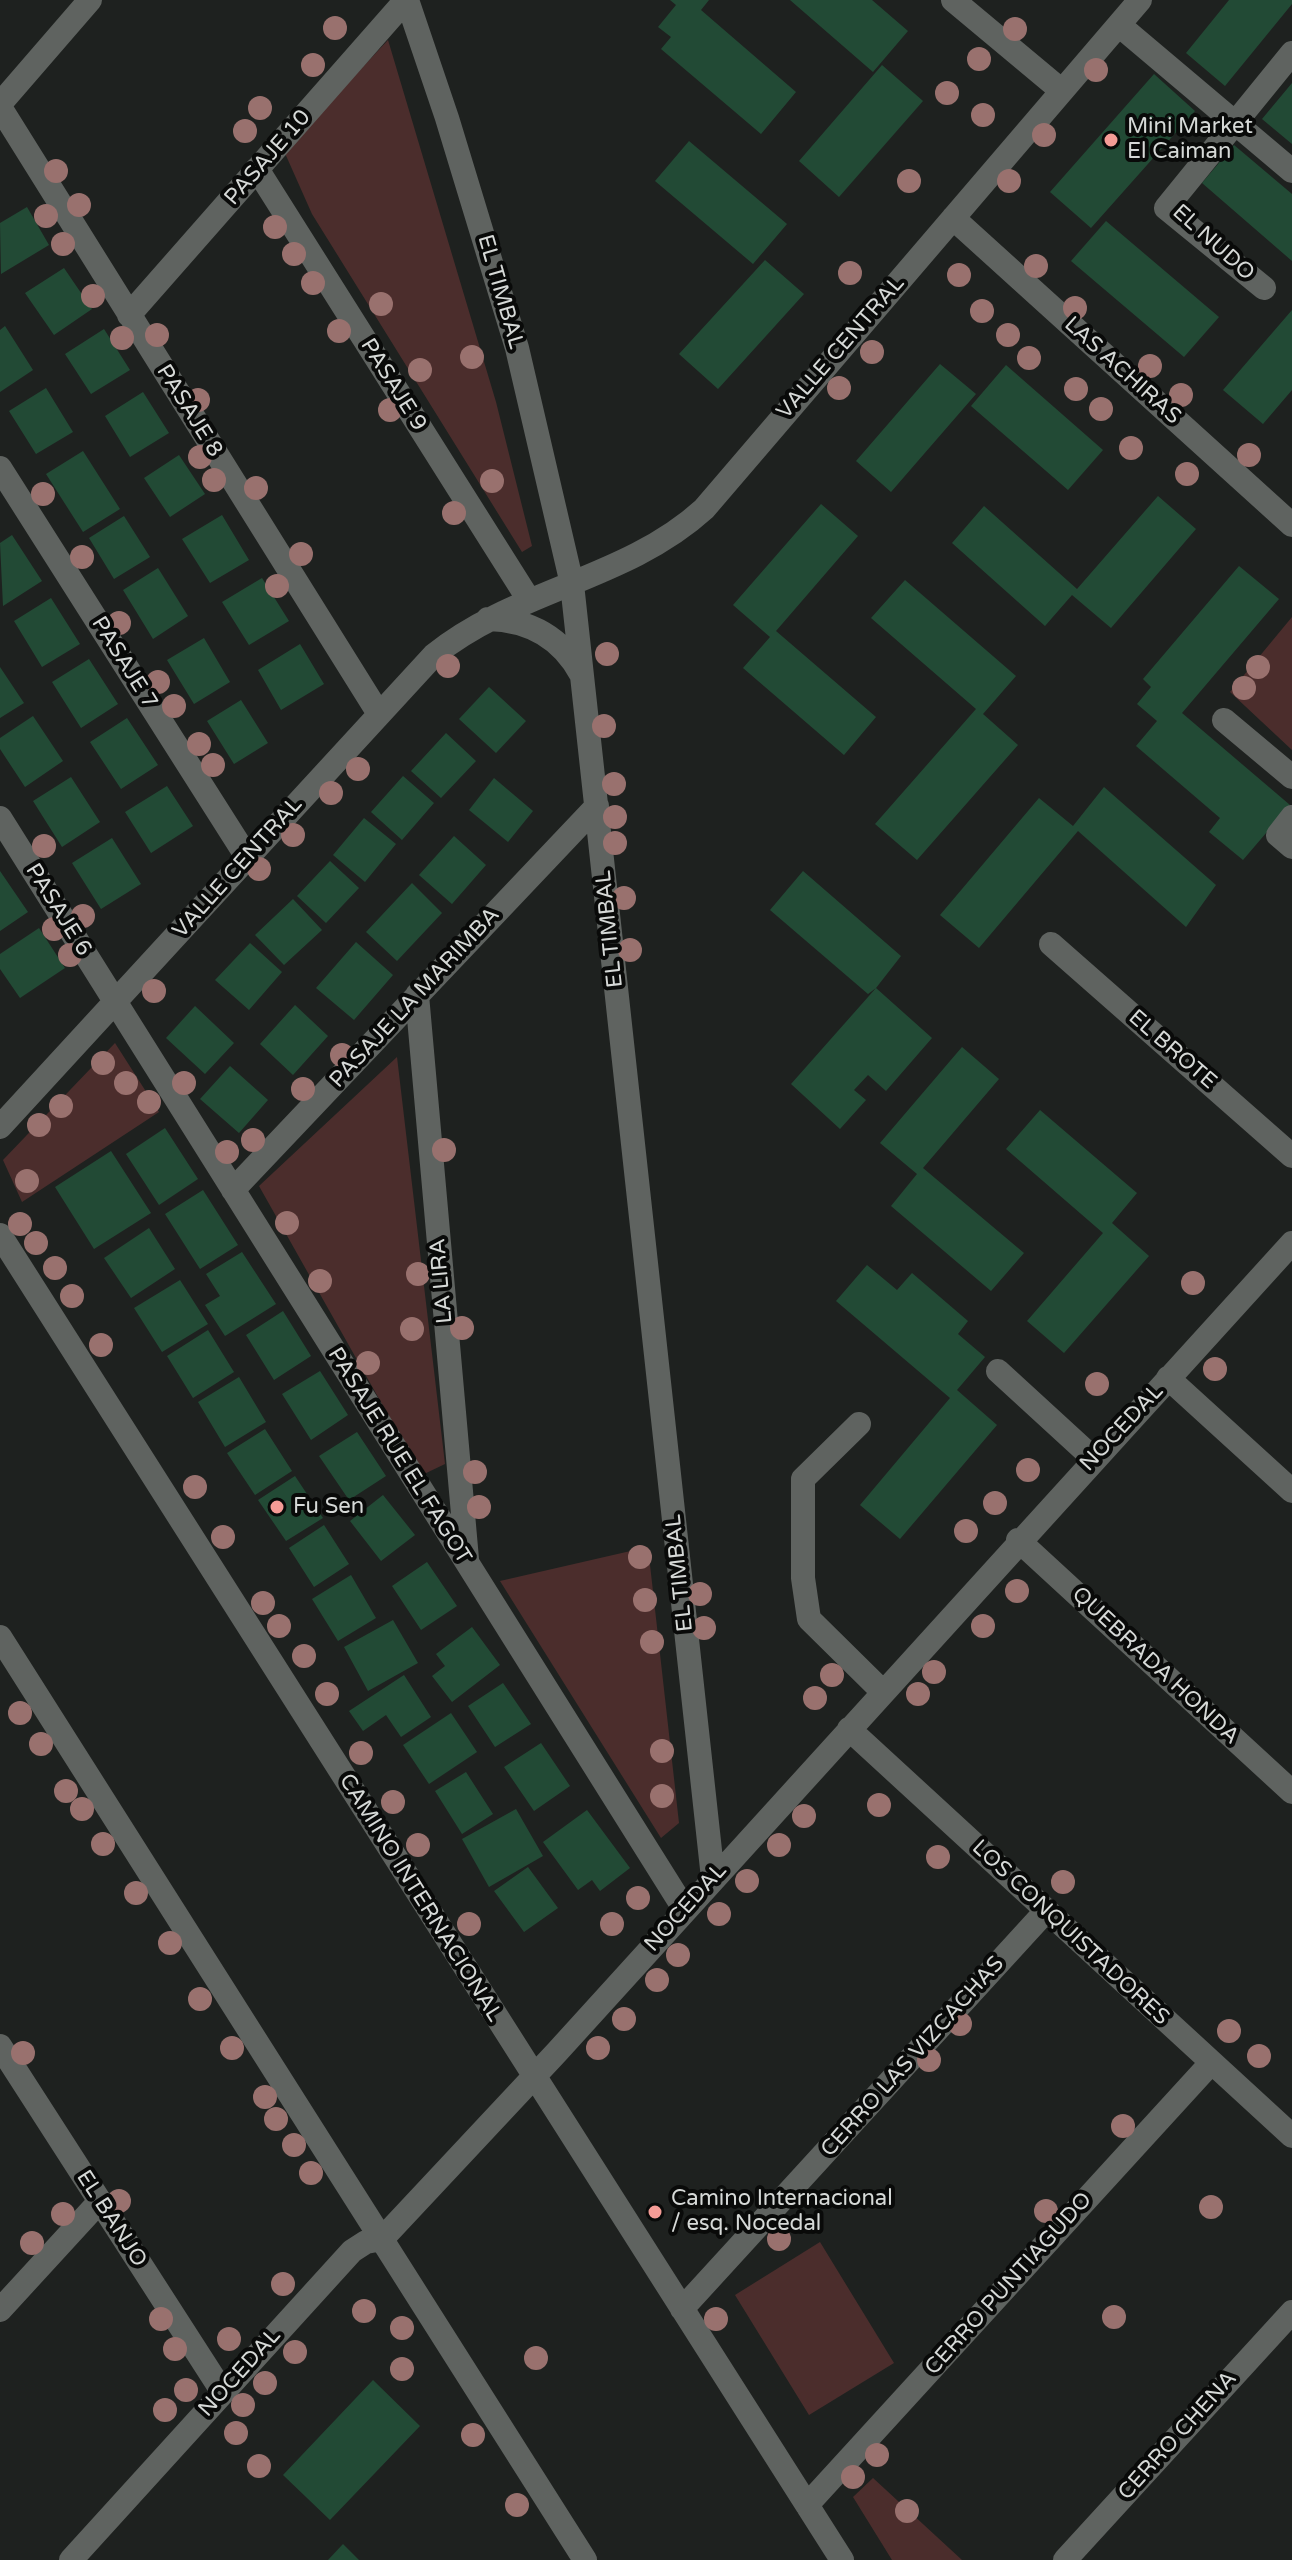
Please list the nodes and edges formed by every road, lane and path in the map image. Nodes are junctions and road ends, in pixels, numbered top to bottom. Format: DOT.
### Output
graph roads {
  1 [pos="90,0"];
  2 [pos="406,0"];
  3 [pos="953,0"];
  4 [pos="1140,0"];
  5 [pos="1119,25"];
  6 [pos="1292,53"];
  7 [pos="1062,91"];
  8 [pos="0,106"];
  9 [pos="1234,122"];
  10 [pos="257,169"];
  11 [pos="1292,171"];
  12 [pos="953,218"];
  13 [pos="1264,288"];
  14 [pos="129,315"];
  15 [pos="0,468"];
  16 [pos="1292,525"];
  17 [pos="572,584"];
  18 [pos="529,600"];
  19 [pos="485,619"];
  20 [pos="583,676"];
  21 [pos="379,714"];
  22 [pos="1224,720"];
  23 [pos="1292,777"];
  24 [pos="597,806"];
  25 [pos="1292,817"];
  26 [pos="0,818"];
  27 [pos="1292,847"];
  28 [pos="247,857"];
  29 [pos="1051,944"];
  30 [pos="417,995"];
  31 [pos="116,1001"];
  32 [pos="0,1127"];
  33 [pos="1292,1156"];
  34 [pos="233,1190"];
  35 [pos="0,1235"];
  36 [pos="1292,1243"];
  37 [pos="998,1371"];
  38 [pos="1168,1378"];
  39 [pos="859,1424"];
  40 [pos="1094,1459"];
  41 [pos="1292,1491"];
  42 [pos="1018,1540"];
  43 [pos="468,1566"];
  44 [pos="0,1637"];
  45 [pos="882,1691"];
  46 [pos="849,1729"];
  47 [pos="1292,1792"];
  48 [pos="713,1878"];
  49 [pos="685,1910"];
  50 [pos="1046,1911"];
  51 [pos="0,2048"];
  52 [pos="1211,2063"];
  53 [pos="534,2077"];
  54 [pos="1292,2136"];
  55 [pos="100,2201"];
  56 [pos="382,2239"];
  57 [pos="682,2309"];
  58 [pos="0,2310"];
  59 [pos="1292,2312"];
  60 [pos="222,2391"];
  61 [pos="807,2505"];
  62 [pos="71,2560"];
  63 [pos="585,2560"];
  64 [pos="842,2560"];
  65 [pos="1065,2560"];
  1 -- 8 [label="street"];
  2 -- 10 [label="street, PASAJE 10"];
  2 -- 17 [label="street, EL TIMBAL"];
  3 -- 7 [label="street"];
  4 -- 5 [label="street, VALLE CENTRAL"];
  5 -- 7 [label="street, VALLE CENTRAL"];
  5 -- 9 [label="street"];
  6 -- 9 [label="street, EL NUDO"];
  7 -- 12 [label="street, VALLE CENTRAL"];
  8 -- 14 [label="street, PASAJE 8"];
  9 -- 11 [label="street"];
  9 -- 13 [label="street, EL NUDO"];
  10 -- 14 [label="street, PASAJE 10"];
  10 -- 18 [label="street, PASAJE 9"];
  12 -- 16 [label="street, LAS ACHIRAS"];
  12 -- 17 [label="street, VALLE CENTRAL"];
  14 -- 21 [label="street, PASAJE 8"];
  15 -- 28 [label="street, PASAJE 7"];
  17 -- 18 [label="street, VALLE CENTRAL"];
  17 -- 20 [label="street, EL TIMBAL"];
  18 -- 19 [label="street, VALLE CENTRAL"];
  19 -- 20 [label="street"];
  19 -- 21 [label="street, VALLE CENTRAL"];
  20 -- 24 [label="street, EL TIMBAL"];
  21 -- 28 [label="street, VALLE CENTRAL"];
  22 -- 23 [label="street"];
  24 -- 30 [label="street, PASAJE LA MARIMBA"];
  24 -- 48 [label="street, EL TIMBAL"];
  25 -- 27 [label="street"];
  26 -- 31 [label="street, PASAJE 6"];
  28 -- 31 [label="street, VALLE CENTRAL"];
  29 -- 33 [label="street, EL BROTE"];
  30 -- 34 [label="street, PASAJE LA MARIMBA"];
  30 -- 43 [label="street, LA LIRA"];
  31 -- 32 [label="street, VALLE CENTRAL"];
  31 -- 34 [label="street, PASAJE RUE EL FAGOT"];
  34 -- 43 [label="street, PASAJE RUE EL FAGOT"];
  35 -- 53 [label="street, CAMINO INTERNACIONAL"];
  36 -- 38 [label="street, NOCEDAL"];
  37 -- 40 [label="street"];
  38 -- 40 [label="street, NOCEDAL"];
  38 -- 41 [label="street"];
  39 -- 45 [label="street"];
  40 -- 42 [label="street, NOCEDAL"];
  42 -- 45 [label="street, NOCEDAL"];
  42 -- 47 [label="street, QUEBRADA HONDA"];
  43 -- 49 [label="street, PASAJE RUE EL FAGOT"];
  44 -- 56 [label="street"];
  45 -- 46 [label="street, NOCEDAL"];
  46 -- 48 [label="street, NOCEDAL"];
  46 -- 50 [label="street, LOS CONQUISTADORES"];
  48 -- 49 [label="street, NOCEDAL"];
  49 -- 53 [label="street, NOCEDAL"];
  50 -- 52 [label="street, LOS CONQUISTADORES"];
  50 -- 57 [label="street, CERRO LAS VIZCACHAS"];
  51 -- 55 [label="street, EL BANJO"];
  52 -- 54 [label="street, LOS CONQUISTADORES"];
  52 -- 61 [label="street, CERRO PUNTIAGUDO"];
  53 -- 56 [label="street, NOCEDAL"];
  53 -- 57 [label="street, CAMINO INTERNACIONAL"];
  55 -- 58 [label="street"];
  55 -- 60 [label="street, EL BANJO"];
  56 -- 60 [label="street, NOCEDAL"];
  56 -- 63 [label="street"];
  57 -- 61 [label="street, CAMINO INTERNACIONAL"];
  59 -- 65 [label="street, CERRO CHENA"];
  60 -- 62 [label="street, NOCEDAL"];
  61 -- 64 [label="street, CAMINO INTERNACIONAL"];
}
